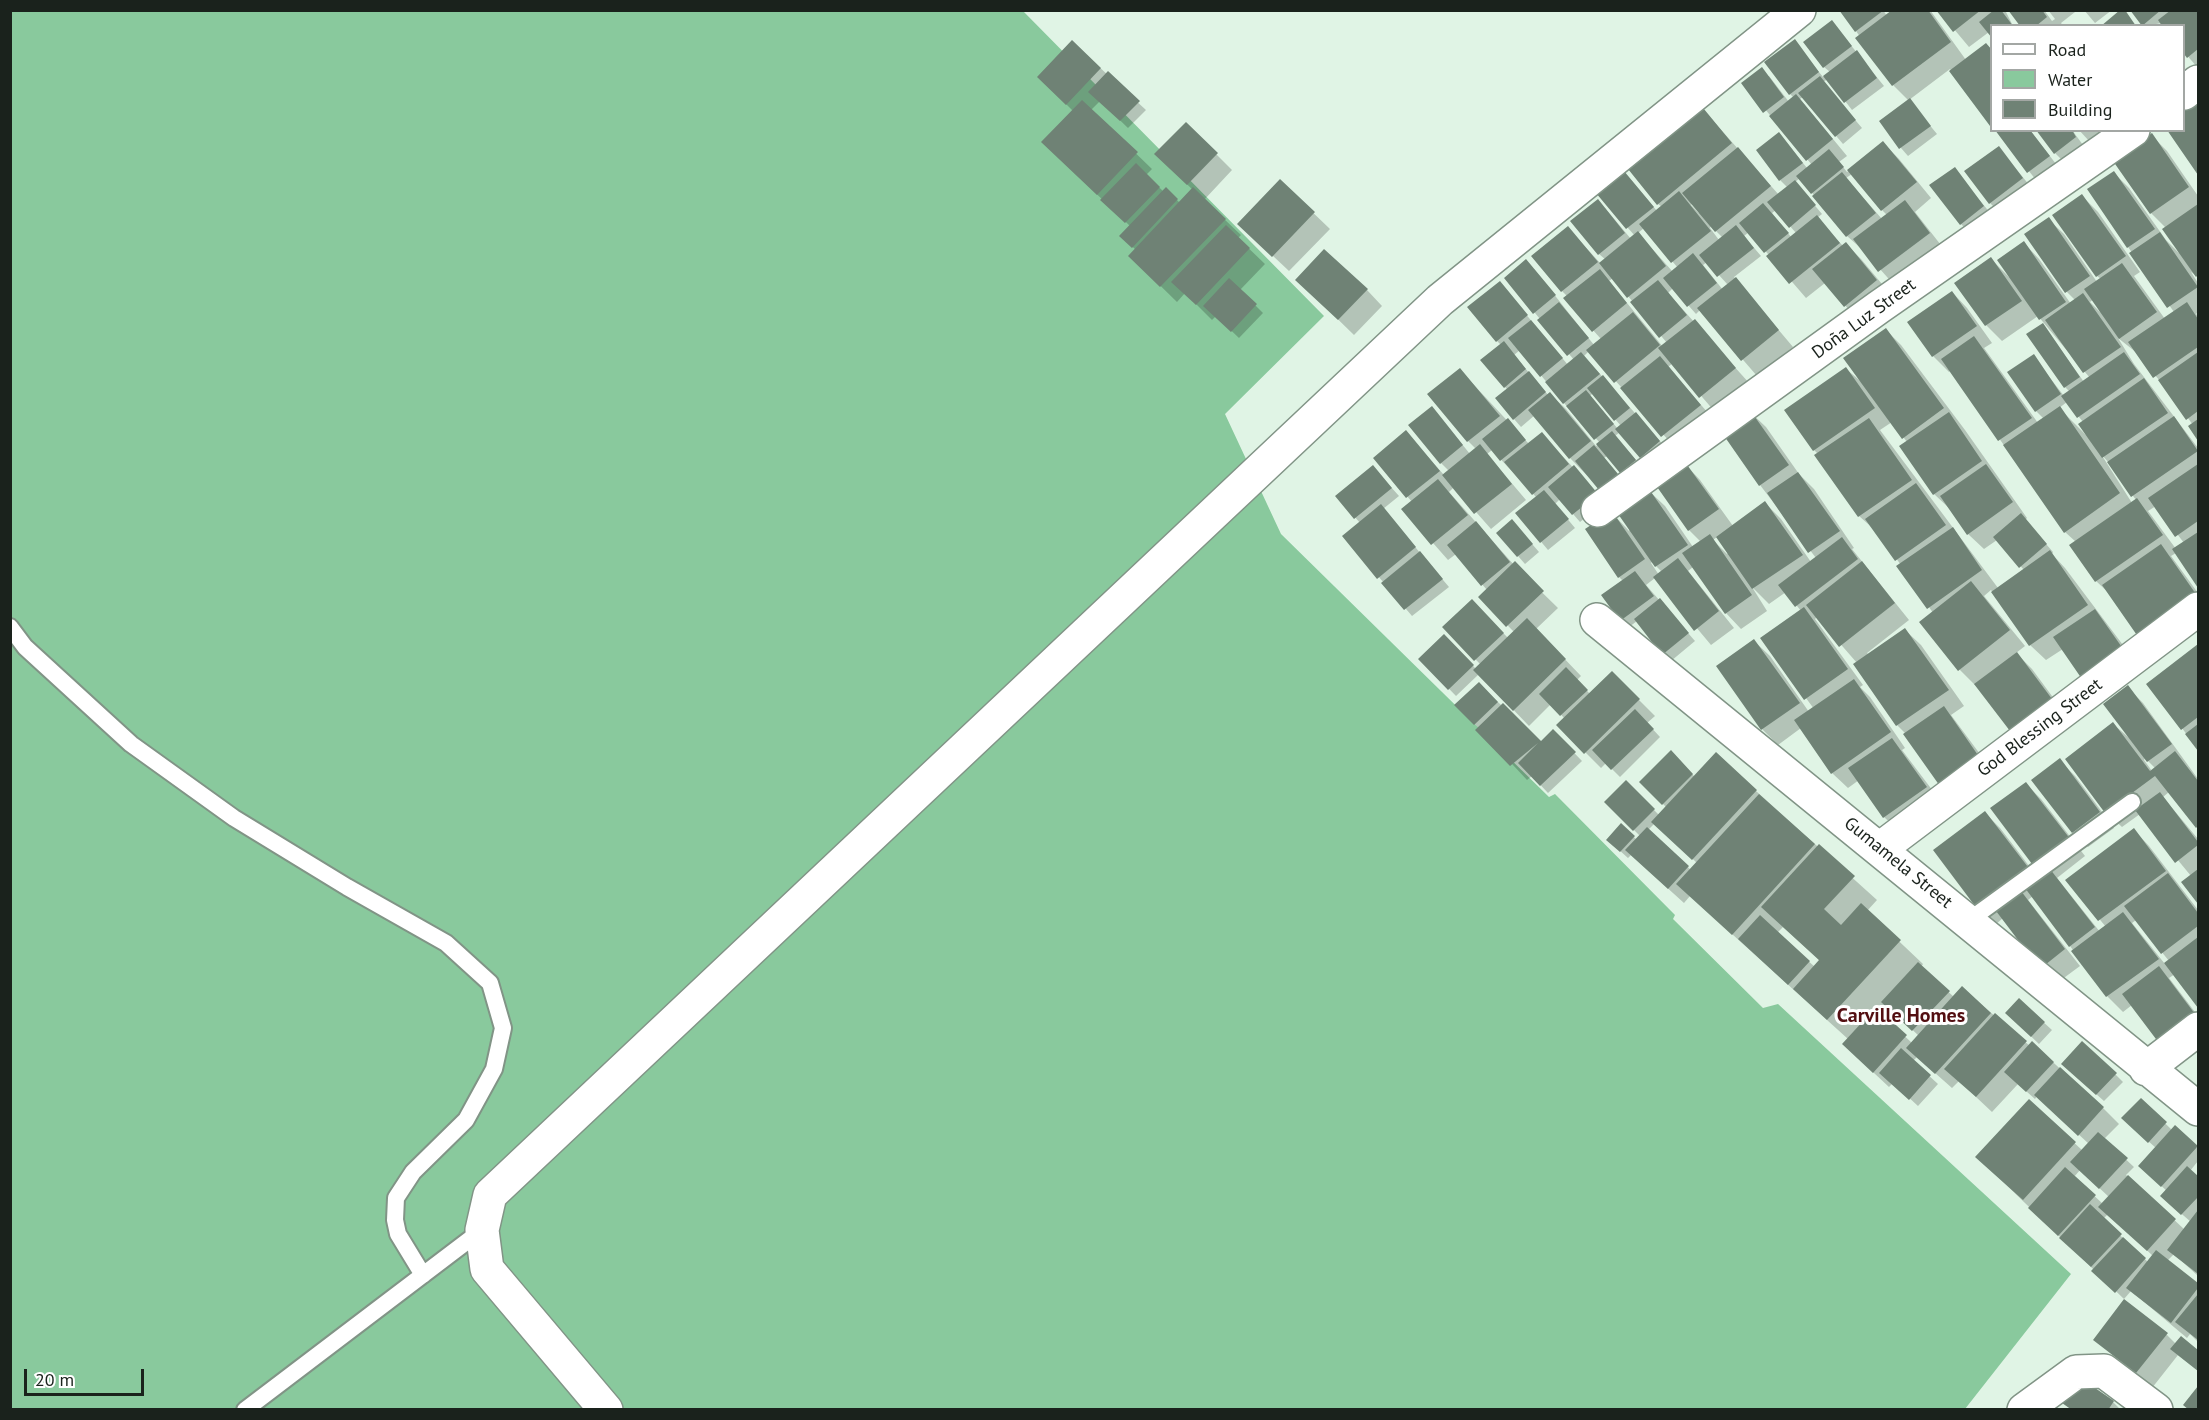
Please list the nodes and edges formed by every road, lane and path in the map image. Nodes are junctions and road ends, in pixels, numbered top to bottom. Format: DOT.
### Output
graph roads {
  1 [pos="1799,10"];
  2 [pos="2199,81"];
  3 [pos="2185,92"];
  4 [pos="2130,132"];
  5 [pos="1598,510"];
  6 [pos="2199,609"];
  7 [pos="1597,620"];
  8 [pos="10,627"];
  9 [pos="2132,802"];
  10 [pos="1881,848"];
  11 [pos="1968,921"];
  12 [pos="2199,1029"];
  13 [pos="2146,1068"];
  14 [pos="2199,1109"];
  15 [pos="482,1230"];
  16 [pos="423,1275"];
  17 [pos="245,1410"];
  18 [pos="606,1410"];
  19 [pos="2024,1410"];
  20 [pos="2156,1410"];
  1 -- 15 [label="street"];
  2 -- 3 [label="street"];
  4 -- 5 [label="street, Doña Luz Street"];
  6 -- 10 [label="street, God Blessing Street"];
  7 -- 10 [label="street, Gumamela Street"];
  8 -- 16 [label="lane"];
  9 -- 11 [label="lane"];
  10 -- 11 [label="street, Gumamela Street"];
  11 -- 13 [label="street, Gumamela Street"];
  12 -- 13 [label="street"];
  13 -- 14 [label="street, Gumamela Street"];
  15 -- 16 [label="lane"];
  15 -- 18 [label="street"];
  16 -- 17 [label="lane"];
  19 -- 20 [label="street"];
}
